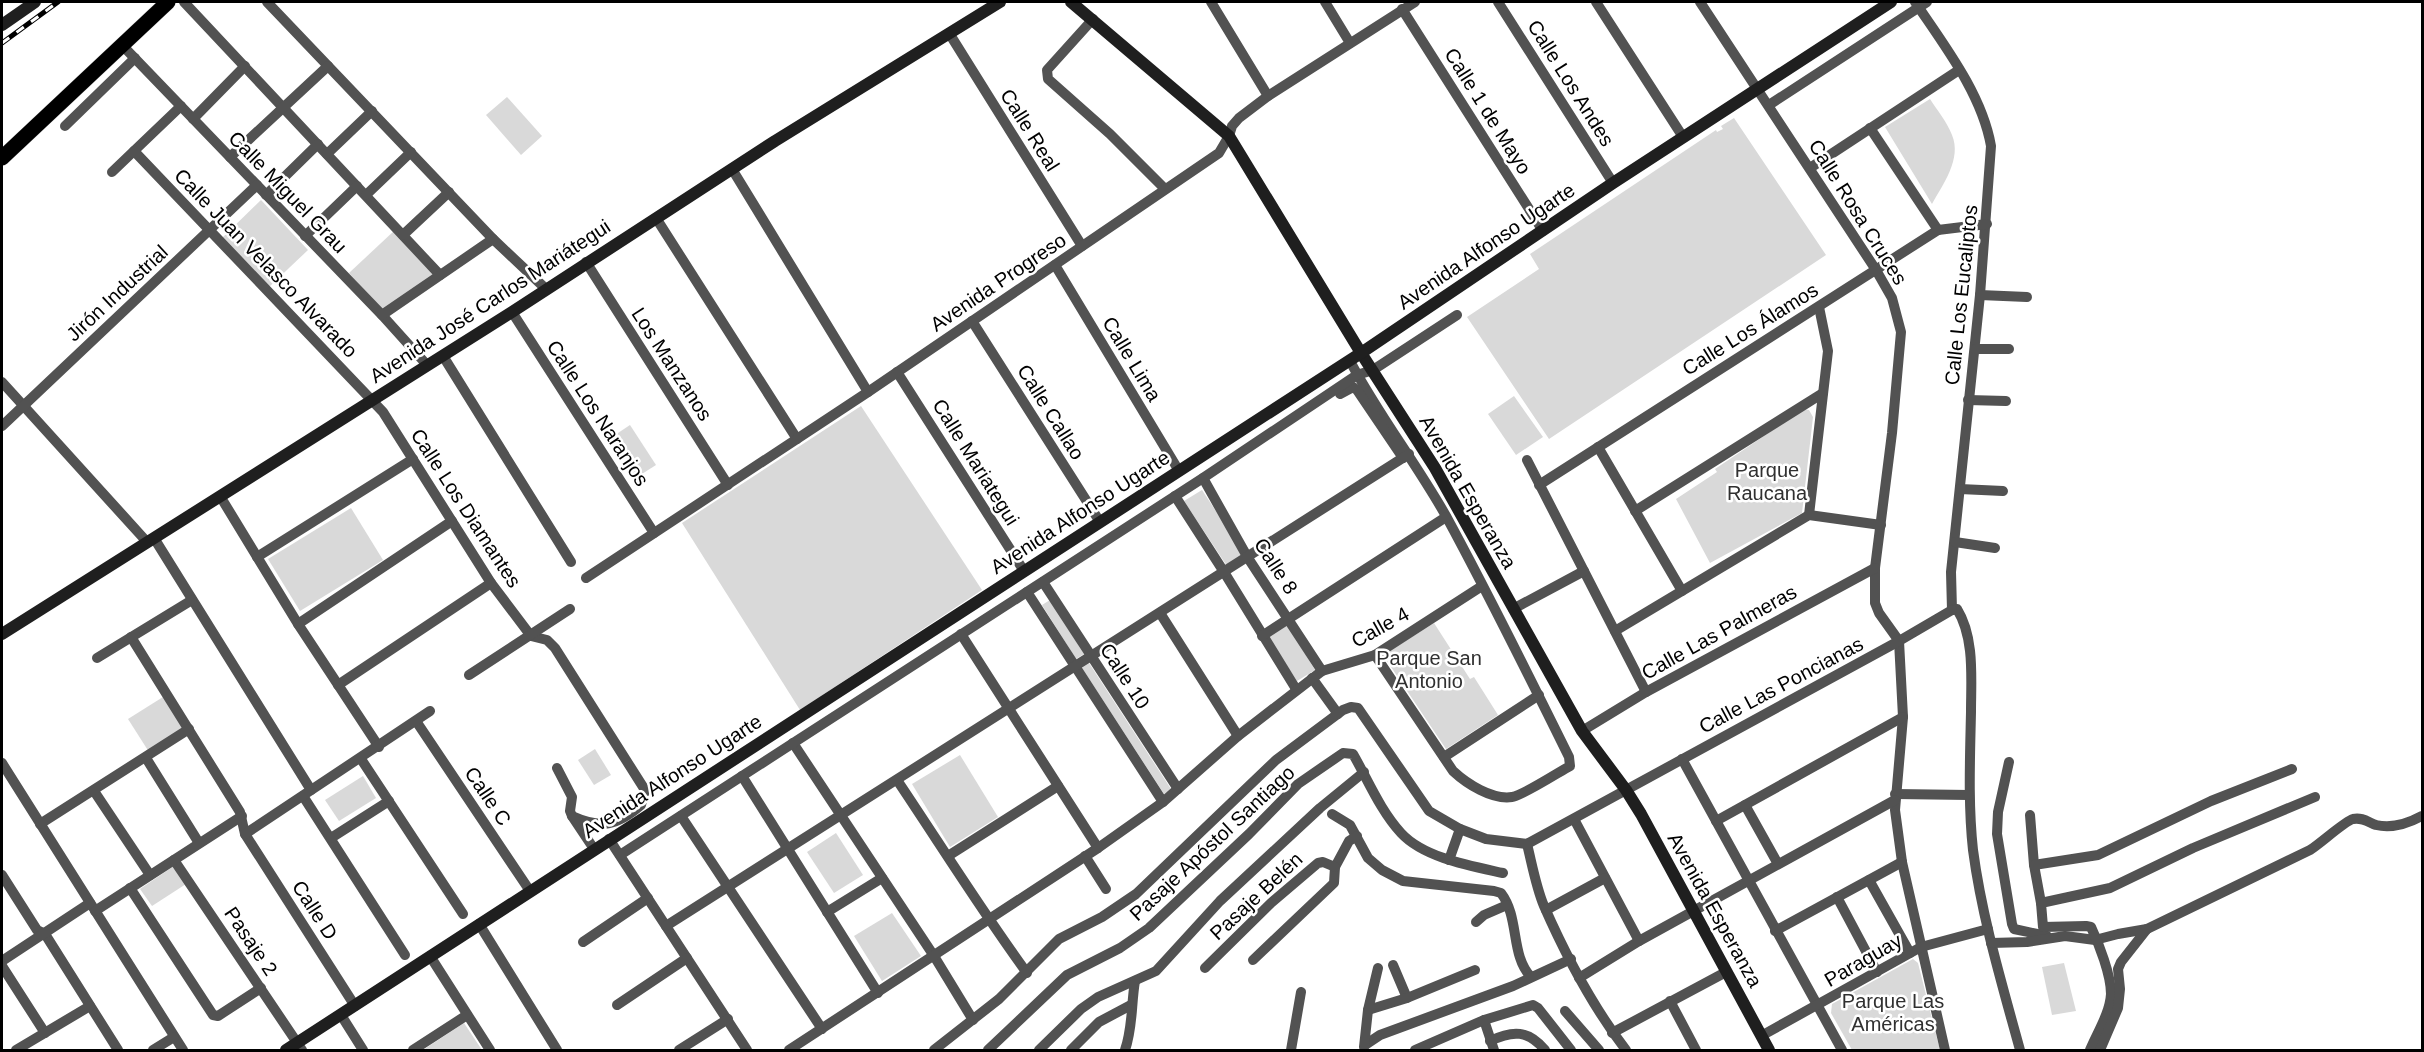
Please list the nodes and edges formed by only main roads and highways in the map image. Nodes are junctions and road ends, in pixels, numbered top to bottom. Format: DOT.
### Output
graph roads {
  1 [pos="155,2"];
  2 [pos="168,2"];
  3 [pos="2,146"];
  4 [pos="2,158"];
  1 -- 3 [label="main road"];
  2 -- 4 [label="main road"];
}
